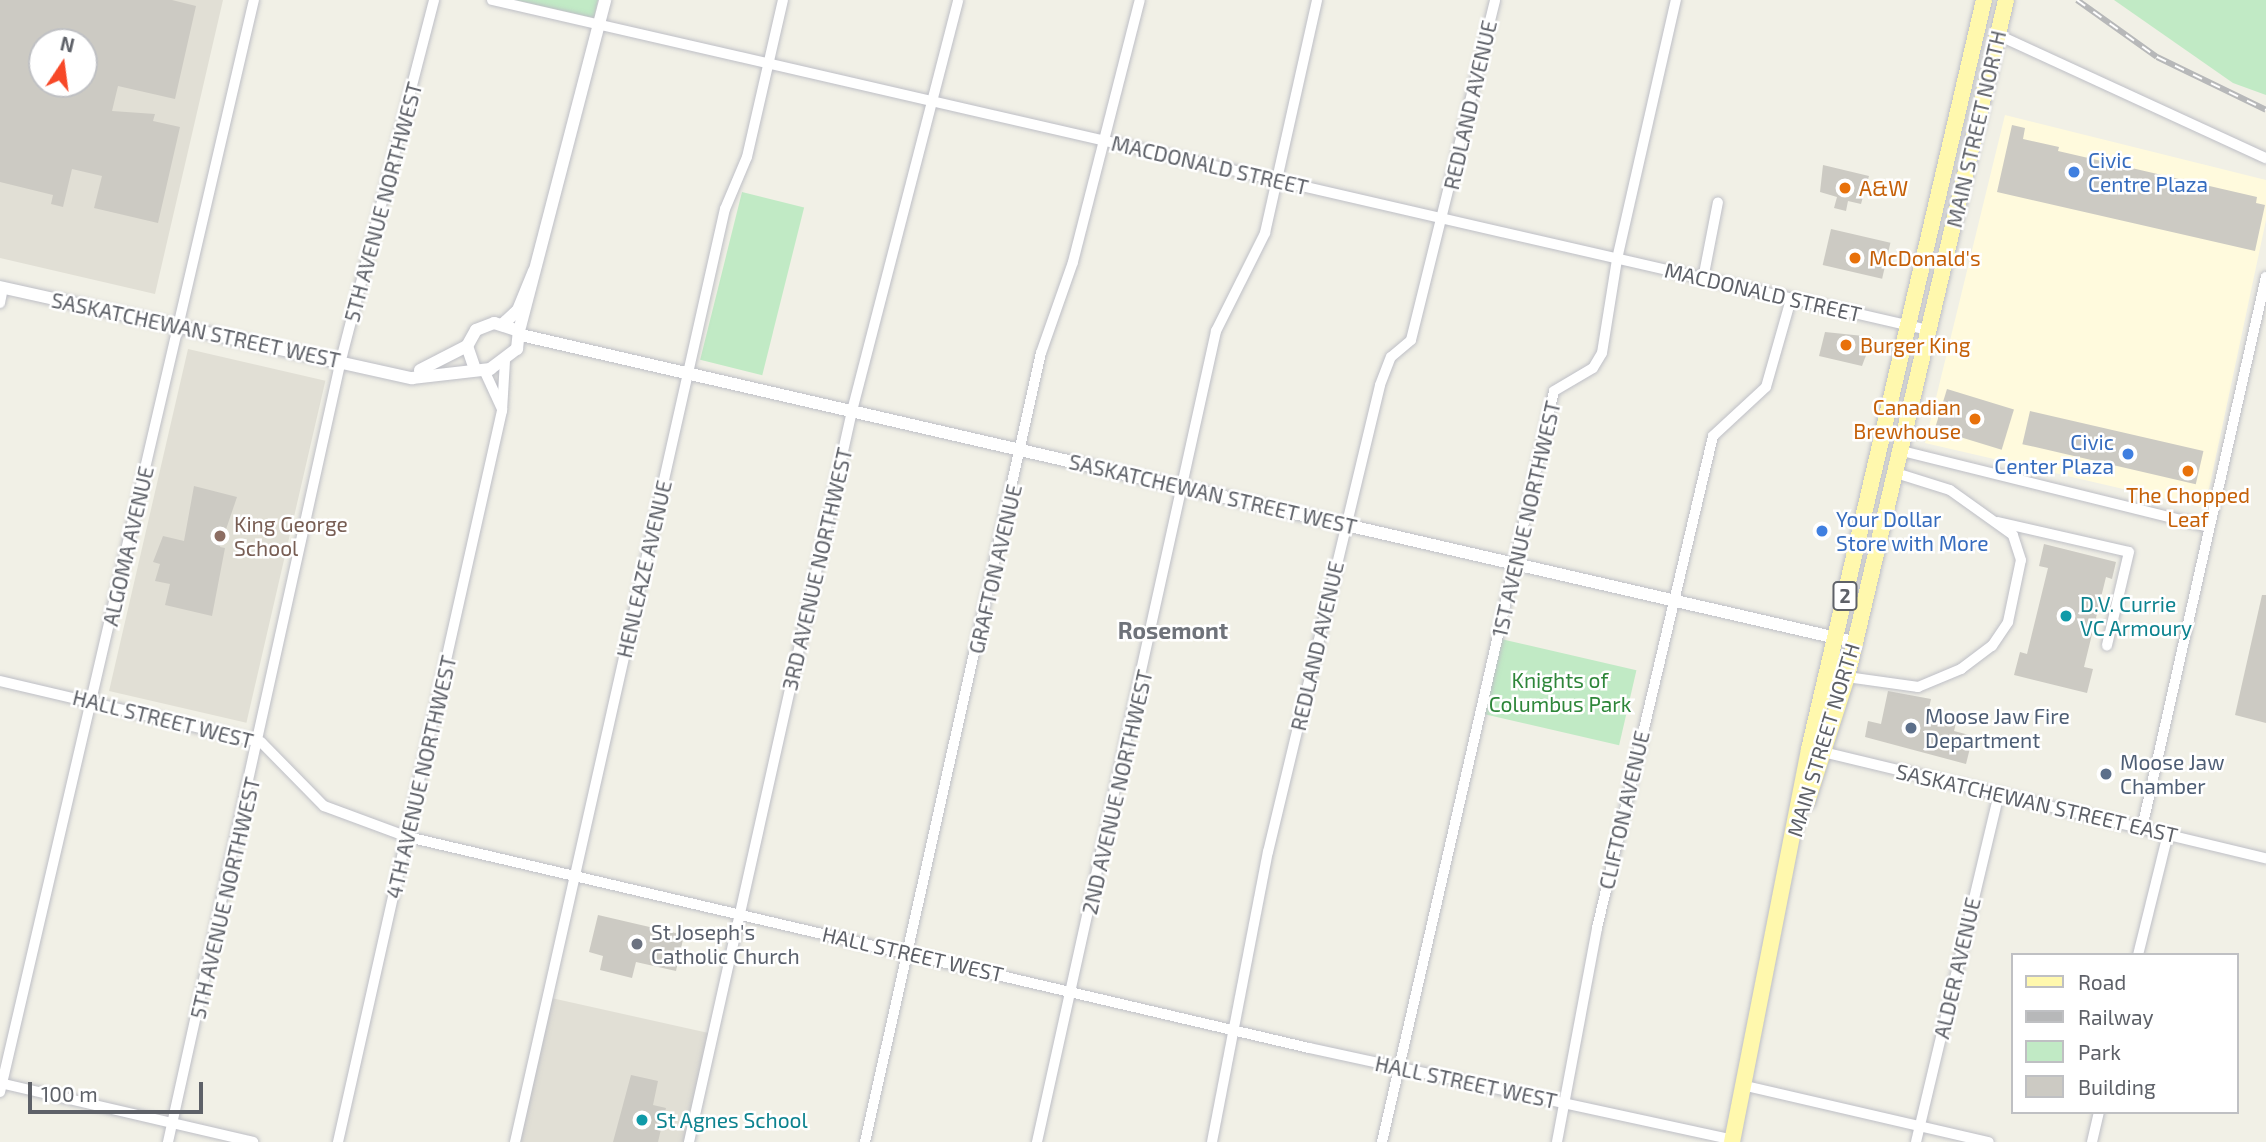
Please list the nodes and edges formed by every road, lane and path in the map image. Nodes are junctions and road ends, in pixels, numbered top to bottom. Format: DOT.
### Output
graph roads {
  1 [pos="254,0"];
  2 [pos="435,0"];
  3 [pos="492,0"];
  4 [pos="605,0"];
  5 [pos="783,0"];
  6 [pos="958,0"];
  7 [pos="1140,0"];
  8 [pos="1317,0"];
  9 [pos="1495,0"];
  10 [pos="1676,0"];
  11 [pos="1984,0"];
  12 [pos="2006,0"];
  13 [pos="599,24"];
  14 [pos="1998,35"];
  15 [pos="768,63"];
  16 [pos="933,102"];
  17 [pos="1103,141"];
  18 [pos="2266,158"];
  19 [pos="1278,181"];
  20 [pos="1718,202"];
  21 [pos="1443,219"];
  22 [pos="1616,259"];
  23 [pos="536,267"];
  24 [pos="2266,277"];
  25 [pos="1703,279"];
  26 [pos="2,288"];
  27 [pos="1791,299"];
  28 [pos="0,303"];
  29 [pos="179,323"];
  30 [pos="503,324"];
  31 [pos="1904,325"];
  32 [pos="1928,330"];
  33 [pos="520,333"];
  34 [pos="467,346"];
  35 [pos="571,346"];
  36 [pos="517,349"];
  37 [pos="341,360"];
  38 [pos="505,361"];
  39 [pos="479,370"];
  40 [pos="392,372"];
  41 [pos="688,373"];
  42 [pos="502,411"];
  43 [pos="852,411"];
  44 [pos="1021,450"];
  45 [pos="1898,450"];
  46 [pos="1893,471"];
  47 [pos="1179,486"];
  48 [pos="1996,521"];
  49 [pos="1346,525"];
  50 [pos="2209,527"];
  51 [pos="1516,564"];
  52 [pos="1674,600"];
  53 [pos="1835,638"];
  54 [pos="1854,642"];
  55 [pos="2107,645"];
  56 [pos="1847,677"];
  57 [pos="0,681"];
  58 [pos="92,700"];
  59 [pos="261,742"];
  60 [pos="1816,750"];
  61 [pos="1999,794"];
  62 [pos="2142,828"];
  63 [pos="2168,834"];
  64 [pos="408,837"];
  65 [pos="2266,858"];
  66 [pos="574,878"];
  67 [pos="740,915"];
  68 [pos="2138,953"];
  69 [pos="907,954"];
  70 [pos="1072,991"];
  71 [pos="1237,1031"];
  72 [pos="1400,1068"];
  73 [pos="1,1086"];
  74 [pos="1746,1086"];
  75 [pos="1566,1103"];
  76 [pos="2099,1114"];
  77 [pos="173,1123"];
  78 [pos="1921,1126"];
  79 [pos="1732,1141"];
  80 [pos="168,1142"];
  81 [pos="253,1142"];
  82 [pos="338,1142"];
  83 [pos="515,1142"];
  84 [pos="689,1142"];
  85 [pos="865,1142"];
  86 [pos="1037,1142"];
  87 [pos="1212,1142"];
  88 [pos="1382,1142"];
  89 [pos="1556,1142"];
  90 [pos="1916,1142"];
  91 [pos="1989,1142"];
  92 [pos="2092,1142"];
  1 -- 29 [label="street, ALGOMA AVENUE"];
  2 -- 37 [label="street, 5TH AVENUE NORTHWEST"];
  3 -- 13 [label="street, MACDONALD STREET"];
  4 -- 13 [label="street"];
  5 -- 15 [label="street, HENLEAZE AVENUE"];
  6 -- 16 [label="street, 3RD AVENUE NORTHWEST"];
  7 -- 17 [label="street, GRAFTON AVENUE"];
  8 -- 19 [label="street, 2ND AVENUE NORTHWEST"];
  9 -- 21 [label="street, REDLAND AVENUE"];
  10 -- 22 [label="street, 1ST AVENUE NORTHWEST"];
  11 -- 31 [label="main road, MAIN STREET NORTH / 2"];
  12 -- 14 [label="main road, MAIN STREET NORTH / 2"];
  13 -- 15 [label="street, MACDONALD STREET"];
  13 -- 23 [label="street"];
  14 -- 18 [label="street"];
  14 -- 32 [label="main road, MAIN STREET NORTH / 2"];
  15 -- 16 [label="street, MACDONALD STREET"];
  15 -- 41 [label="street, HENLEAZE AVENUE"];
  16 -- 17 [label="street, MACDONALD STREET"];
  16 -- 43 [label="street, 3RD AVENUE NORTHWEST"];
  17 -- 19 [label="street, MACDONALD STREET"];
  17 -- 44 [label="street, GRAFTON AVENUE"];
  19 -- 21 [label="street, MACDONALD STREET"];
  19 -- 47 [label="street, 2ND AVENUE NORTHWEST"];
  20 -- 25 [label="street"];
  21 -- 22 [label="street, MACDONALD STREET"];
  21 -- 49 [label="street, REDLAND AVENUE"];
  22 -- 25 [label="street, MACDONALD STREET"];
  22 -- 51 [label="street, 1ST AVENUE NORTHWEST"];
  23 -- 30 [label="street"];
  23 -- 33 [label="street"];
  24 -- 50 [label="street"];
  25 -- 27 [label="street, MACDONALD STREET"];
  26 -- 28 [label="street"];
  26 -- 29 [label="street, SASKATCHEWAN STREET WEST"];
  27 -- 31 [label="street, MACDONALD STREET"];
  27 -- 52 [label="street, CLIFTON AVENUE"];
  29 -- 37 [label="street, SASKATCHEWAN STREET WEST"];
  29 -- 58 [label="street, ALGOMA AVENUE"];
  30 -- 33 [label="street"];
  30 -- 34 [label="street"];
  31 -- 32 [label="street, MACDONALD STREET"];
  31 -- 53 [label="main road, MAIN STREET NORTH / 2"];
  32 -- 45 [label="main road, MAIN STREET NORTH / 2"];
  33 -- 35 [label="street, SASKATCHEWAN STREET WEST"];
  33 -- 36 [label="street"];
  34 -- 39 [label="street"];
  34 -- 40 [label="street, SASKATCHEWAN STREET WEST"];
  35 -- 36 [label="street, SASKATCHEWAN STREET WEST"];
  35 -- 41 [label="street, SASKATCHEWAN STREET WEST"];
  36 -- 38 [label="street"];
  37 -- 40 [label="street, SASKATCHEWAN STREET WEST"];
  37 -- 59 [label="street, 5TH AVENUE NORTHWEST"];
  38 -- 39 [label="street"];
  38 -- 42 [label="street, 4TH AVENUE NORTHWEST"];
  39 -- 40 [label="street, SASKATCHEWAN STREET WEST"];
  39 -- 42 [label="street"];
  41 -- 43 [label="street, SASKATCHEWAN STREET WEST"];
  41 -- 66 [label="street, HENLEAZE AVENUE"];
  42 -- 64 [label="street, 4TH AVENUE NORTHWEST"];
  43 -- 44 [label="street, SASKATCHEWAN STREET WEST"];
  43 -- 67 [label="street, 3RD AVENUE NORTHWEST"];
  44 -- 47 [label="street, SASKATCHEWAN STREET WEST"];
  44 -- 69 [label="street, GRAFTON AVENUE"];
  45 -- 46 [label="main road, MAIN STREET NORTH / 2"];
  45 -- 50 [label="street"];
  46 -- 48 [label="street"];
  46 -- 54 [label="main road, MAIN STREET NORTH / 2"];
  47 -- 49 [label="street, SASKATCHEWAN STREET WEST"];
  47 -- 70 [label="street, 2ND AVENUE NORTHWEST"];
  48 -- 55 [label="street"];
  48 -- 56 [label="street"];
  49 -- 51 [label="street, SASKATCHEWAN STREET WEST"];
  49 -- 71 [label="street, REDLAND AVENUE"];
  50 -- 62 [label="street"];
  51 -- 52 [label="street, SASKATCHEWAN STREET WEST"];
  51 -- 72 [label="street, 1ST AVENUE NORTHWEST"];
  52 -- 53 [label="street, SASKATCHEWAN STREET WEST"];
  52 -- 75 [label="street, CLIFTON AVENUE"];
  53 -- 54 [label="street, SASKATCHEWAN STREET WEST"];
  53 -- 60 [label="main road, MAIN STREET NORTH / 2"];
  54 -- 56 [label="main road, MAIN STREET NORTH / 2"];
  56 -- 60 [label="main road, MAIN STREET NORTH / 2"];
  57 -- 58 [label="street, HALL STREET WEST"];
  58 -- 59 [label="street, HALL STREET WEST"];
  58 -- 73 [label="street, ALGOMA AVENUE"];
  59 -- 64 [label="street, HALL STREET WEST"];
  59 -- 77 [label="street, 5TH AVENUE NORTHWEST"];
  60 -- 61 [label="street, SASKATCHEWAN STREET EAST"];
  60 -- 74 [label="main road, MAIN STREET NORTH / 2"];
  61 -- 62 [label="street, SASKATCHEWAN STREET EAST"];
  61 -- 78 [label="street, ALDER AVENUE"];
  62 -- 63 [label="street, SASKATCHEWAN STREET EAST"];
  63 -- 65 [label="street, SASKATCHEWAN STREET EAST"];
  63 -- 68 [label="street"];
  64 -- 66 [label="street, HALL STREET WEST"];
  64 -- 82 [label="street, 4TH AVENUE NORTHWEST"];
  66 -- 67 [label="street, HALL STREET WEST"];
  66 -- 83 [label="street, HENLEAZE AVENUE"];
  67 -- 69 [label="street, HALL STREET WEST"];
  67 -- 84 [label="street, 3RD AVENUE NORTHWEST"];
  69 -- 70 [label="street, HALL STREET WEST"];
  69 -- 85 [label="street, GRAFTON AVENUE"];
  70 -- 71 [label="street, HALL STREET WEST"];
  70 -- 86 [label="street, 2ND AVENUE NORTHWEST"];
  71 -- 72 [label="street, HALL STREET WEST"];
  71 -- 87 [label="street, REDLAND AVENUE"];
  72 -- 75 [label="street, HALL STREET WEST"];
  72 -- 88 [label="street, 1ST AVENUE NORTHWEST"];
  73 -- 77 [label="street"];
  74 -- 78 [label="street"];
  74 -- 79 [label="main road, MAIN STREET NORTH / 2"];
  75 -- 79 [label="street, HALL STREET WEST"];
  75 -- 89 [label="street, CLIFTON AVENUE"];
  76 -- 92 [label="street"];
  77 -- 80 [label="street, 5TH AVENUE NORTHWEST"];
  77 -- 81 [label="street"];
  78 -- 90 [label="street, ALDER AVENUE"];
  78 -- 91 [label="street"];
}
